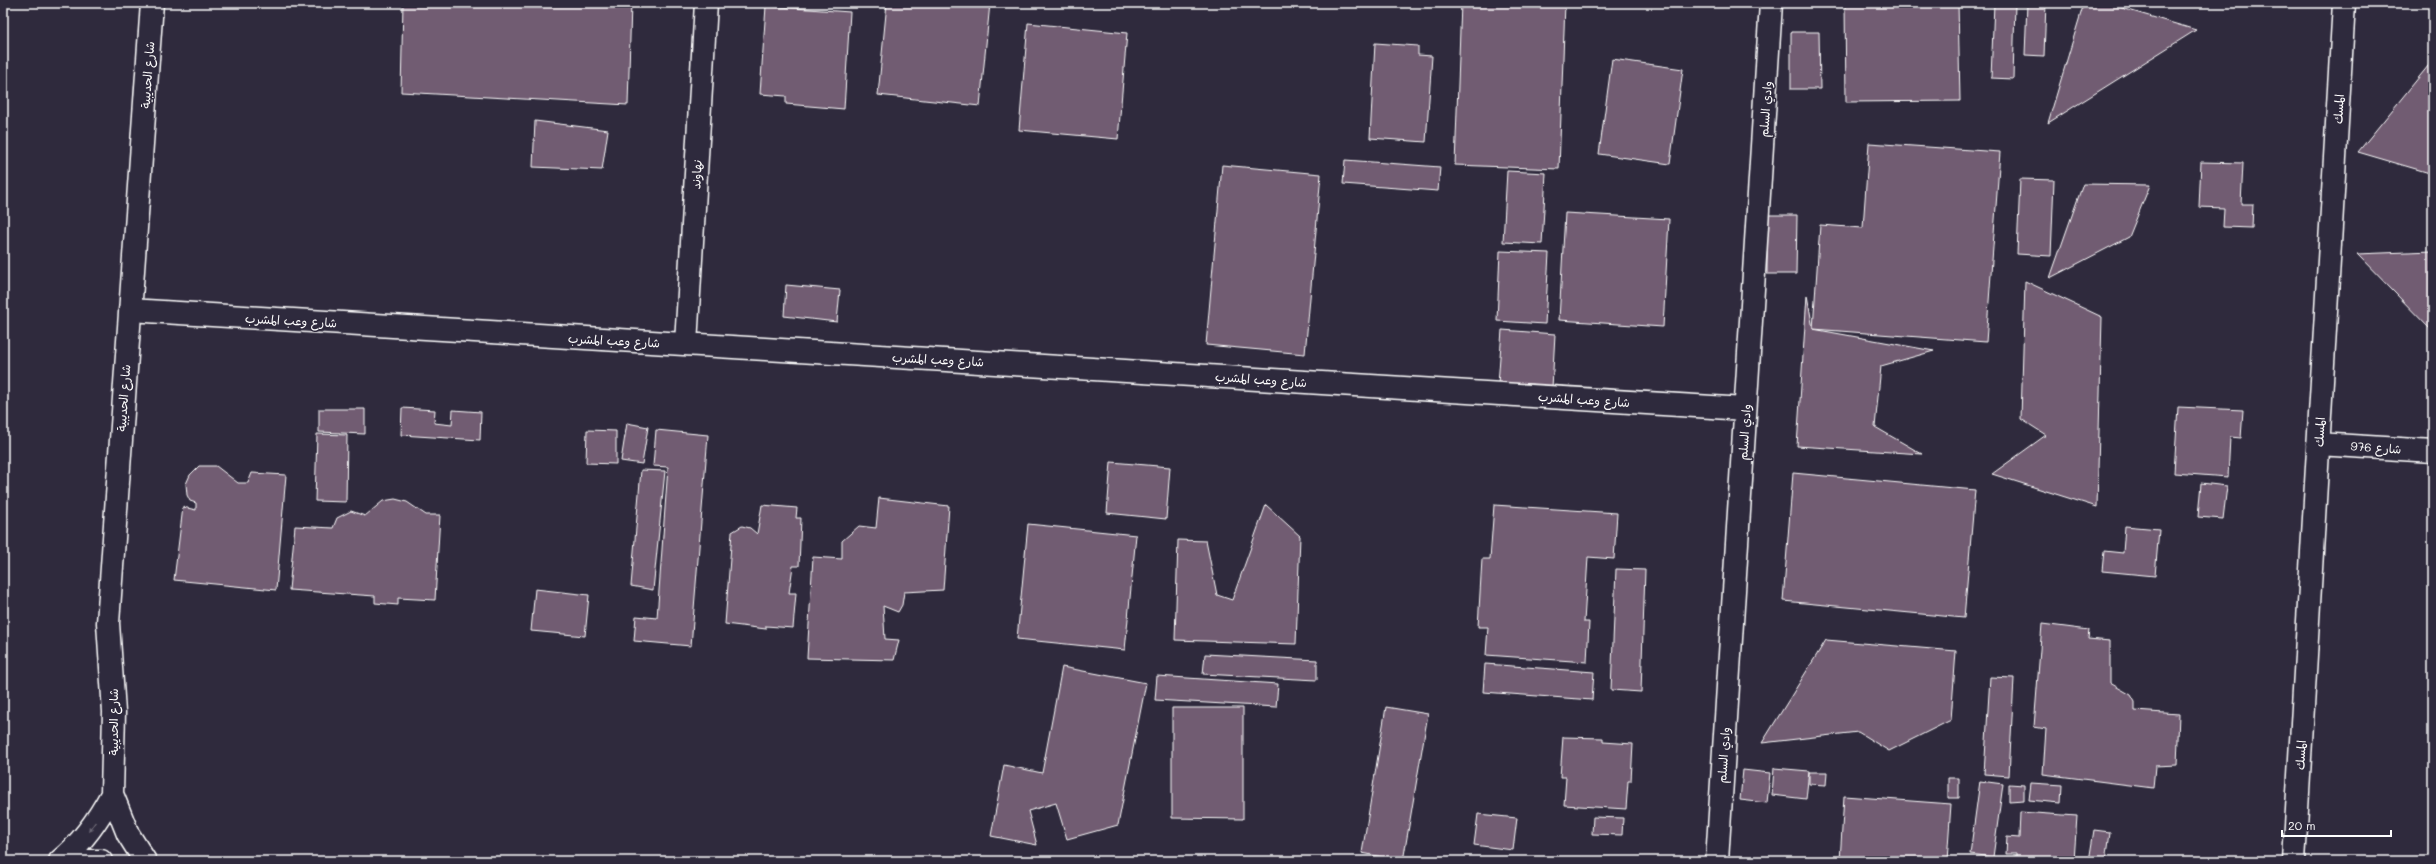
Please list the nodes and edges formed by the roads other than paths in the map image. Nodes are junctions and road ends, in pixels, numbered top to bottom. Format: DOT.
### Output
graph roads {
  1 [pos="152,3"];
  2 [pos="706,3"];
  3 [pos="1771,3"];
  4 [pos="2344,3"];
  5 [pos="130,310"];
  6 [pos="686,344"];
  7 [pos="1745,409"];
  8 [pos="2318,444"];
  9 [pos="2433,451"];
  10 [pos="112,794"];
  11 [pos="61,861"];
  12 [pos="101,861"];
  13 [pos="145,861"];
  14 [pos="1716,861"];
  15 [pos="2294,861"];
  1 -- 5 [label="street, شارع الحديبية"];
  2 -- 6 [label="street, نهاوند"];
  3 -- 7 [label="street, وادي السلم"];
  4 -- 8 [label="street, المسك"];
  5 -- 6 [label="street, شارع وعب المشرب"];
  5 -- 10 [label="street, شارع الحديبية"];
  6 -- 7 [label="street, شارع وعب المشرب"];
  7 -- 14 [label="street, وادي السلم"];
  8 -- 9 [label="street, شارع 976"];
  8 -- 15 [label="street, المسك"];
  10 -- 11 [label="street, one-way"];
  10 -- 13 [label="street, شارع الحديبية"];
  11 -- 12 [label="street"];
}
